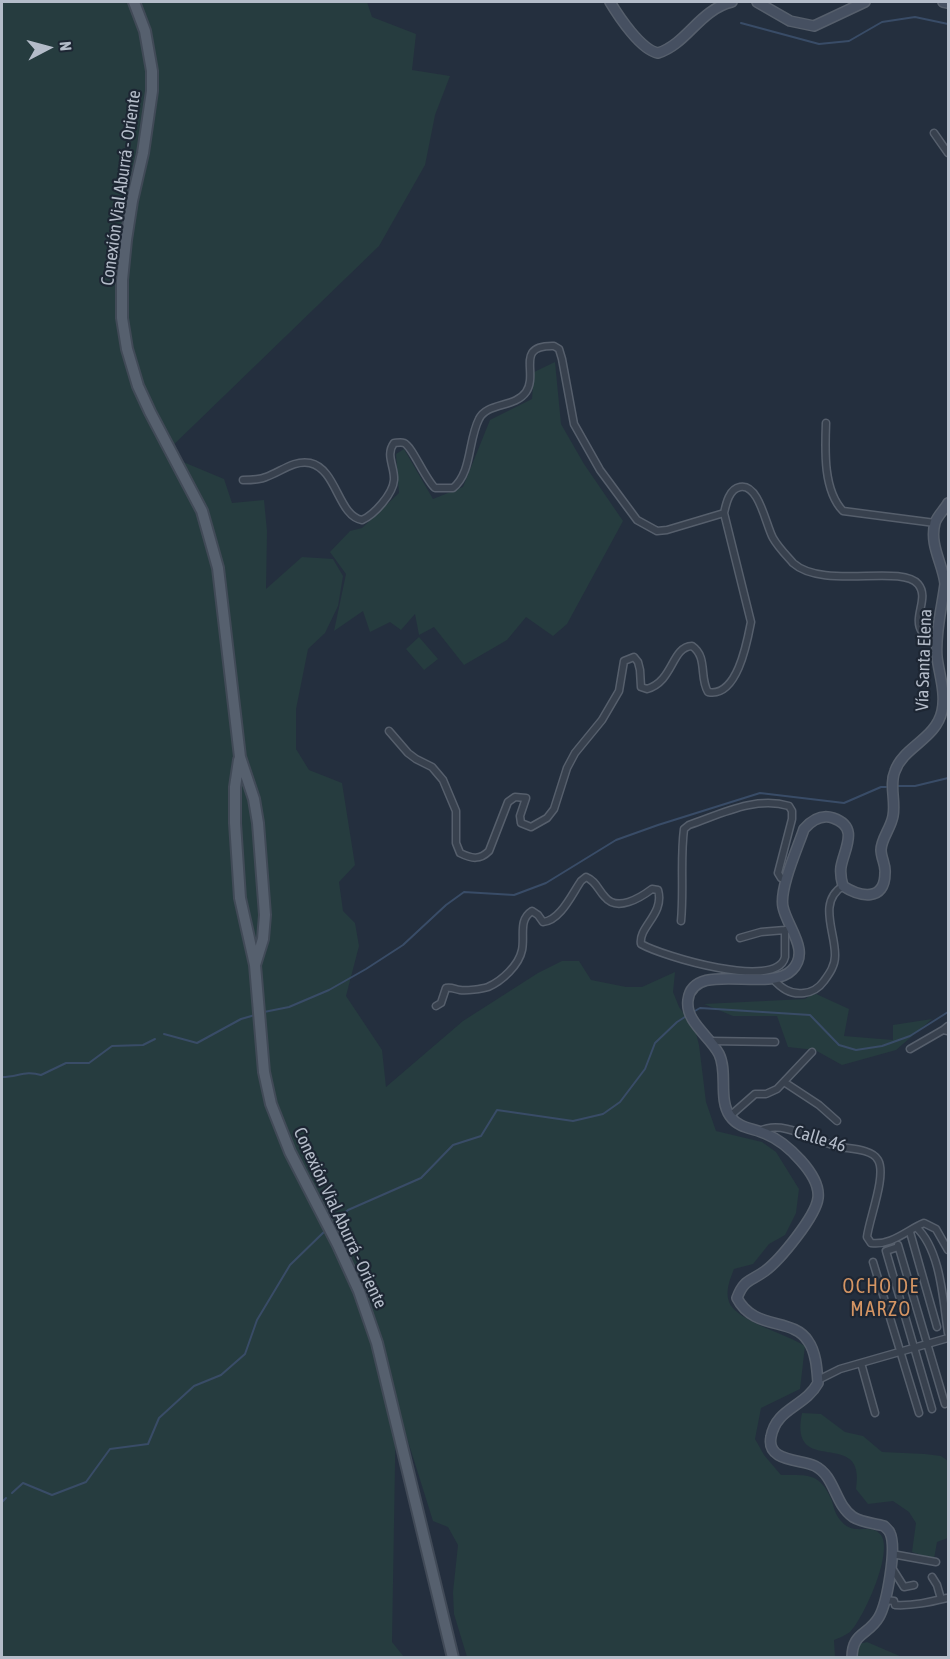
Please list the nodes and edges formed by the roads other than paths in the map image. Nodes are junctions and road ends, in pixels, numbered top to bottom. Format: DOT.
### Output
graph roads {
  1 [pos="134,2"];
  2 [pos="610,2"];
  3 [pos="732,2"];
  4 [pos="757,2"];
  5 [pos="866,2"];
  6 [pos="943,2"];
  7 [pos="720,3"];
  8 [pos="948,3"];
  9 [pos="934,133"];
  10 [pos="948,153"];
  11 [pos="826,423"];
  12 [pos="243,480"];
  13 [pos="948,503"];
  14 [pos="724,513"];
  15 [pos="935,523"];
  16 [pos="938,635"];
  17 [pos="389,731"];
  18 [pos="239,755"];
  19 [pos="249,785"];
  20 [pos="235,793"];
  21 [pos="254,799"];
  22 [pos="787,880"];
  23 [pos="843,886"];
  24 [pos="681,921"];
  25 [pos="265,924"];
  26 [pos="247,928"];
  27 [pos="788,929"];
  28 [pos="740,938"];
  29 [pos="262,939"];
  30 [pos="256,968"];
  31 [pos="772,978"];
  32 [pos="436,1006"];
  33 [pos="946,1029"];
  34 [pos="710,1041"];
  35 [pos="775,1042"];
  36 [pos="910,1049"];
  37 [pos="812,1052"];
  38 [pos="784,1082"];
  39 [pos="730,1116"];
  40 [pos="837,1121"];
  41 [pos="760,1131"];
  42 [pos="916,1227"];
  43 [pos="909,1232"];
  44 [pos="896,1238"];
  45 [pos="898,1247"];
  46 [pos="948,1250"];
  47 [pos="873,1262"];
  48 [pos="937,1327"];
  49 [pos="948,1333"];
  50 [pos="948,1338"];
  51 [pos="928,1345"];
  52 [pos="915,1349"];
  53 [pos="901,1353"];
  54 [pos="861,1363"];
  55 [pos="818,1380"];
  56 [pos="945,1404"];
  57 [pos="932,1409"];
  58 [pos="875,1413"];
  59 [pos="919,1413"];
  60 [pos="891,1558"];
  61 [pos="936,1562"];
  62 [pos="932,1576"];
  63 [pos="915,1585"];
  64 [pos="944,1599"];
  65 [pos="886,1600"];
  66 [pos="453,1658"];
  67 [pos="852,1658"];
  1 -- 18 [label="main road, Conexión Vial Aburrá - Oriente"];
  2 -- 7 [label="main road"];
  3 -- 7 [label="main road"];
  4 -- 5 [label="main road"];
  6 -- 8 [label="main road"];
  9 -- 10 [label="street"];
  11 -- 15 [label="street"];
  12 -- 14 [label="street"];
  13 -- 15 [label="main road"];
  14 -- 16 [label="street"];
  14 -- 17 [label="street"];
  15 -- 16 [label="main road, Vía Santa Elena"];
  16 -- 23 [label="main road, Vía Santa Elena"];
  18 -- 19 [label="main road, Conexión Vial Aburrá - Oriente"];
  18 -- 20 [label="main road, Conexión Vial Aburrá - Oriente"];
  19 -- 20 [label="main road"];
  19 -- 21 [label="main road, Conexión Vial Aburrá - Oriente"];
  20 -- 21 [label="main road"];
  20 -- 26 [label="main road, Conexión Vial Aburrá - Oriente"];
  21 -- 25 [label="main road, Conexión Vial Aburrá - Oriente"];
  22 -- 23 [label="main road"];
  22 -- 24 [label="street"];
  22 -- 27 [label="main road"];
  23 -- 31 [label="street"];
  25 -- 26 [label="main road"];
  25 -- 29 [label="main road, Conexión Vial Aburrá - Oriente"];
  26 -- 29 [label="main road"];
  26 -- 30 [label="main road, Conexión Vial Aburrá - Oriente"];
  27 -- 28 [label="street"];
  27 -- 31 [label="main road"];
  27 -- 32 [label="street"];
  29 -- 30 [label="main road, Conexión Vial Aburrá - Oriente"];
  30 -- 66 [label="main road, Conexión Vial Aburrá - Oriente"];
  31 -- 34 [label="main road"];
  33 -- 36 [label="street"];
  34 -- 35 [label="street"];
  34 -- 39 [label="main road"];
  37 -- 38 [label="street"];
  38 -- 39 [label="street"];
  38 -- 40 [label="street"];
  39 -- 41 [label="main road"];
  41 -- 44 [label="street, Calle 46"];
  41 -- 55 [label="main road"];
  42 -- 43 [label="street"];
  42 -- 46 [label="street"];
  42 -- 49 [label="street"];
  43 -- 44 [label="street"];
  43 -- 48 [label="street"];
  44 -- 45 [label="street"];
  45 -- 51 [label="street"];
  45 -- 52 [label="street"];
  47 -- 53 [label="street"];
  50 -- 51 [label="street"];
  51 -- 52 [label="street"];
  51 -- 56 [label="street"];
  52 -- 53 [label="street"];
  52 -- 57 [label="street"];
  53 -- 54 [label="street"];
  53 -- 59 [label="street"];
  54 -- 55 [label="street"];
  54 -- 58 [label="street"];
  55 -- 60 [label="main road"];
  60 -- 61 [label="street"];
  60 -- 63 [label="street"];
  60 -- 65 [label="main road"];
  62 -- 64 [label="street"];
  64 -- 65 [label="street"];
  65 -- 67 [label="main road"];
}
